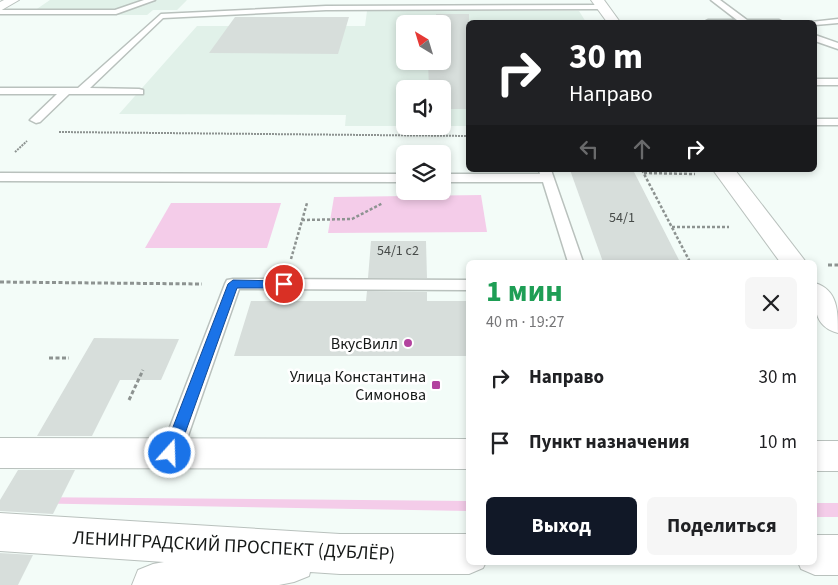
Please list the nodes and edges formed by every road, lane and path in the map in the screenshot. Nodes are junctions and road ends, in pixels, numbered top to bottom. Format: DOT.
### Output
graph roads {
  1 [pos="13,0"];
  2 [pos="151,0"];
  3 [pos="329,0"];
  4 [pos="715,0"];
  5 [pos="600,4"];
  6 [pos="0,7"];
  7 [pos="326,8"];
  8 [pos="0,12"];
  9 [pos="612,20"];
  10 [pos="743,20"];
  11 [pos="838,21"];
  12 [pos="817,23"];
  13 [pos="817,39"];
  14 [pos="838,46"];
  15 [pos="817,82"];
  16 [pos="838,82"];
  17 [pos="0,90"];
  18 [pos="66,91"];
  19 [pos="80,91"];
  20 [pos="139,92"];
  21 [pos="36,120"];
  22 [pos="817,122"];
  23 [pos="838,122"];
  24 [pos="36,132"];
  25 [pos="466,136"];
  26 [pos="12,155"];
  27 [pos="643,172"];
  28 [pos="726,172"];
  29 [pos="546,174"];
  30 [pos="695,174"];
  31 [pos="0,177"];
  32 [pos="314,178"];
  33 [pos="396,178"];
  34 [pos="451,178"];
  35 [pos="396,185"];
  36 [pos="302,220"];
  37 [pos="672,227"];
  38 [pos="730,227"];
  39 [pos="575,260"];
  40 [pos="689,260"];
  41 [pos="792,260"];
  42 [pos="0,282"];
  43 [pos="233,284"];
  44 [pos="284,284"];
  45 [pos="466,285"];
  46 [pos="817,295"];
  47 [pos="838,323"];
  48 [pos="49,358"];
  49 [pos="70,358"];
  50 [pos="143,370"];
  51 [pos="129,400"];
  52 [pos="0,452"];
  53 [pos="170,453"];
  54 [pos="466,454"];
  55 [pos="817,456"];
  56 [pos="838,456"];
  57 [pos="0,532"];
  58 [pos="340,554"];
  59 [pos="466,554"];
  60 [pos="817,555"];
  61 [pos="838,556"];
  62 [pos="153,585"];
  1 -- 6 [label="main road"];
  2 -- 8 [label="lane"];
  3 -- 7 [label="lane"];
  4 -- 10 [label="lane"];
  5 -- 7 [label="lane"];
  5 -- 9 [label="main road"];
  7 -- 19 [label="lane"];
  11 -- 12 [label="lane"];
  13 -- 14 [label="lane"];
  15 -- 16 [label="lane"];
  17 -- 18 [label="lane"];
  18 -- 19 [label="lane"];
  18 -- 21 [label="lane"];
  19 -- 20 [label="lane"];
  21 -- 24 [label="path"];
  22 -- 23 [label="lane"];
  24 -- 25 [label="path"];
  24 -- 26 [label="path"];
  27 -- 30 [label="path"];
  27 -- 37 [label="path"];
  28 -- 41 [label="main road"];
  29 -- 34 [label="lane"];
  29 -- 39 [label="lane"];
  31 -- 32 [label="lane"];
  32 -- 33 [label="lane"];
  32 -- 36 [label="path"];
  35 -- 36 [label="path"];
  36 -- 44 [label="path"];
  37 -- 38 [label="path"];
  37 -- 40 [label="path"];
  42 -- 43 [label="path"];
  43 -- 44 [label="lane"];
  43 -- 53 [label="lane"];
  44 -- 45 [label="lane"];
  46 -- 47 [label="main road"];
  48 -- 49 [label="path"];
  50 -- 51 [label="path"];
  52 -- 53 [label="main road"];
  53 -- 54 [label="main road"];
  55 -- 56 [label="main road"];
  57 -- 58 [label="main road, ЛЕНИНГРАДСКИЙ ПРОСПЕКТ (ДУБЛЁР)"];
  58 -- 59 [label="main road, ЛЕНИНГРАДСКИЙ ПРОСПЕКТ (ДУБЛЁР)"];
  58 -- 62 [label="main road"];
  60 -- 61 [label="main road"];
}
